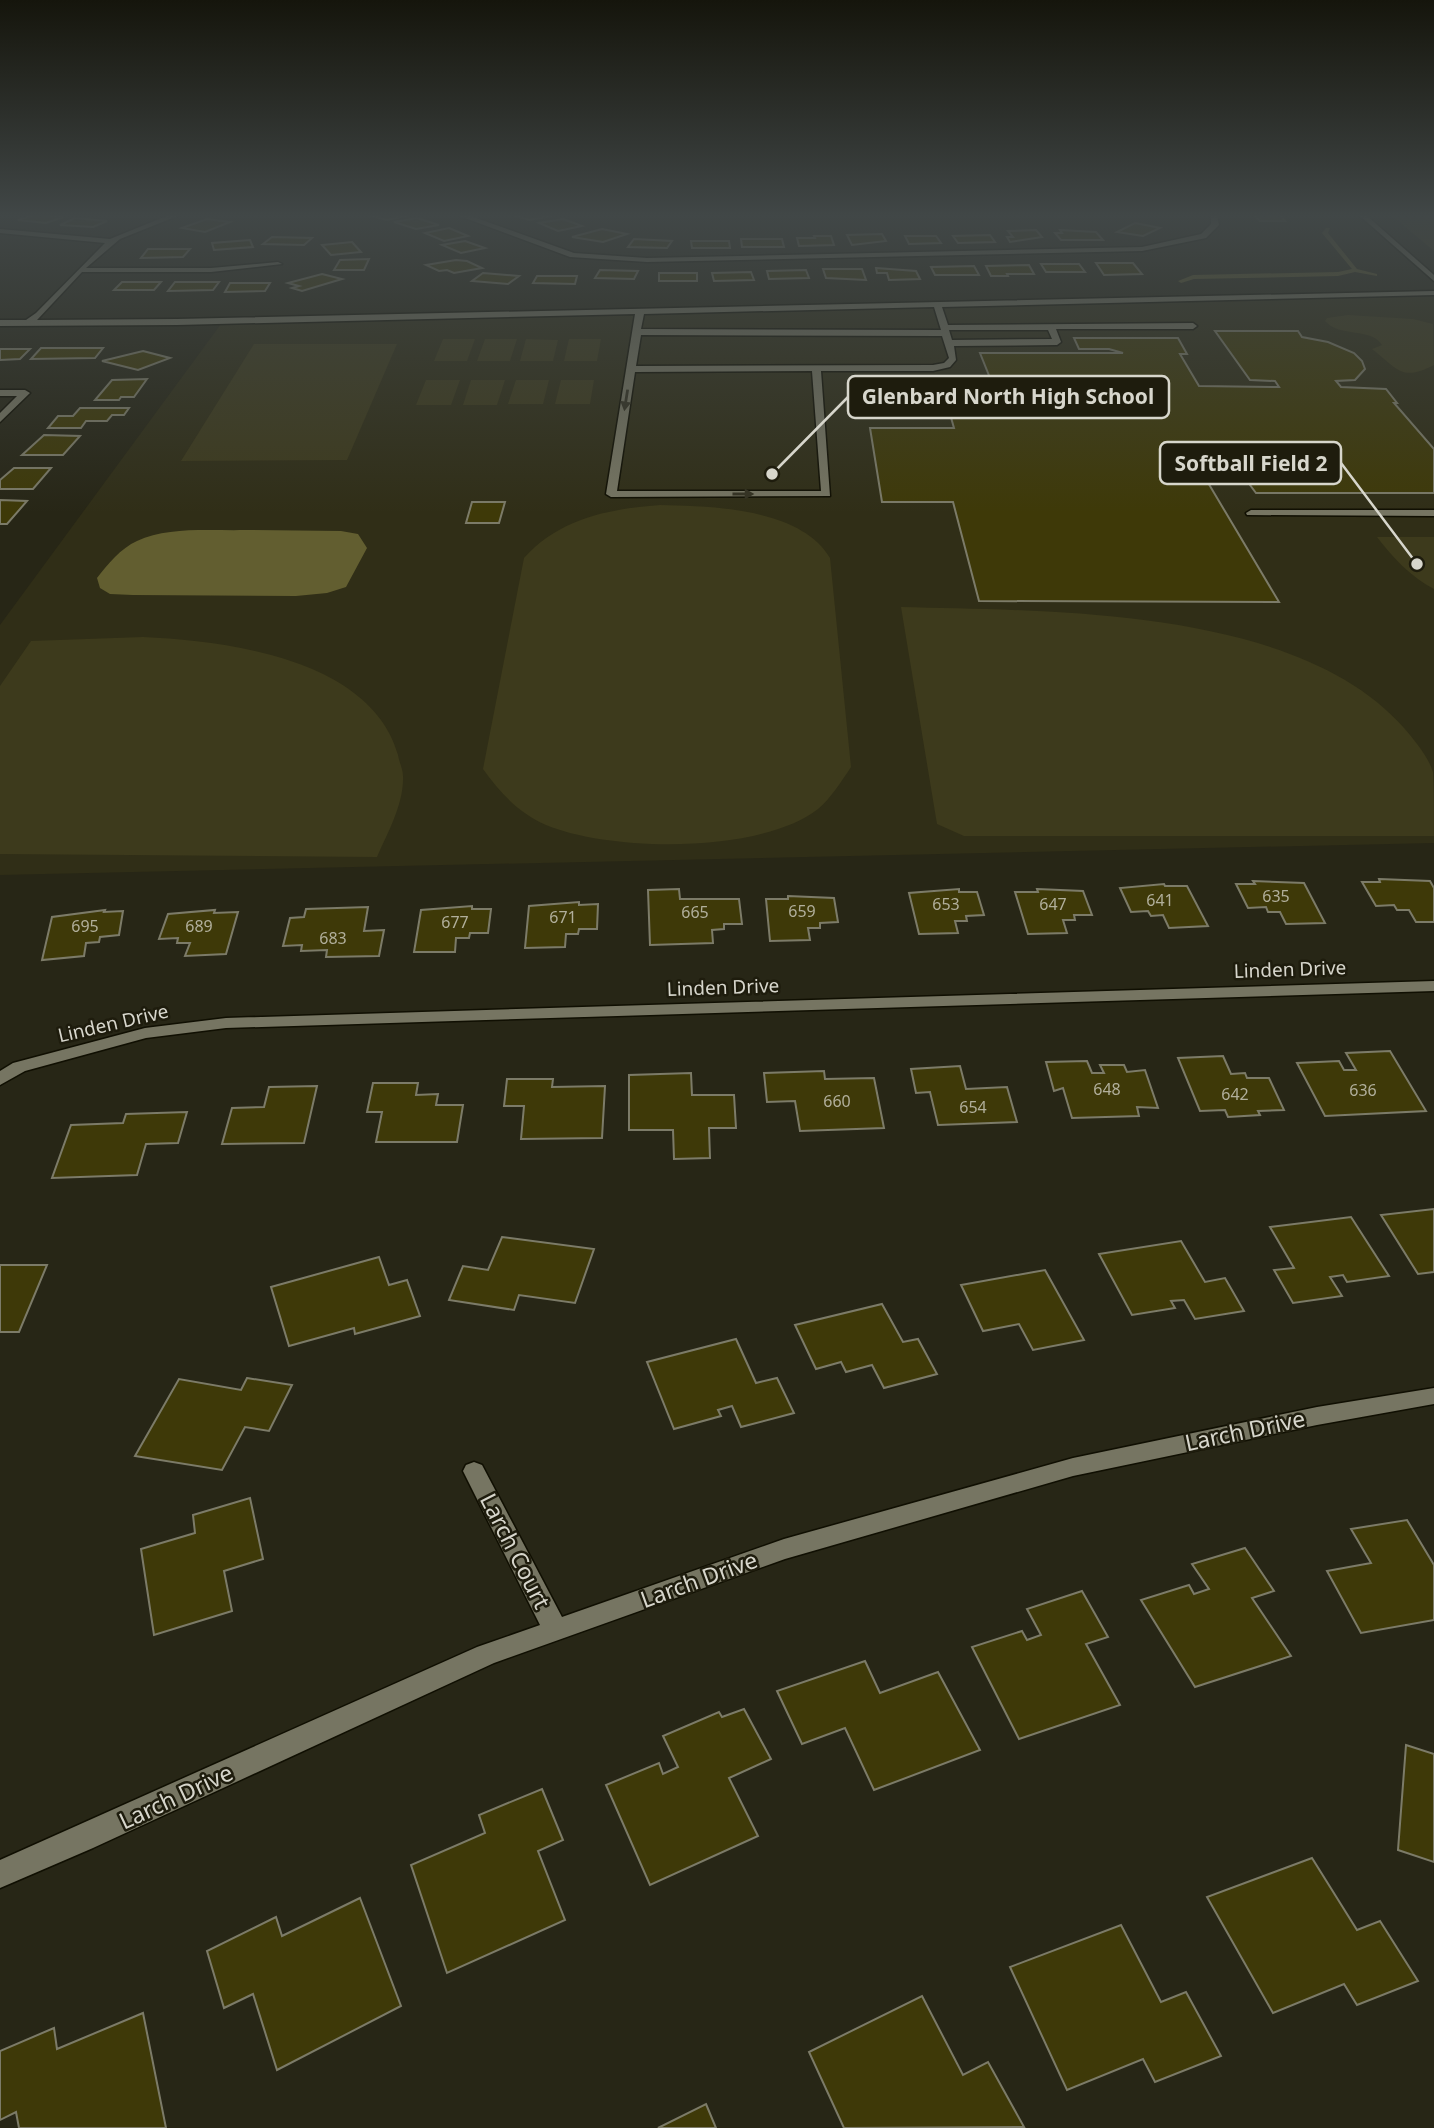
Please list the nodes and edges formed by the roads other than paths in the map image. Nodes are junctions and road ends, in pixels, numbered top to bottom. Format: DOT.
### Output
graph roads {
  1 [pos="41,314"];
  2 [pos="471,314"];
  3 [pos="640,314"];
  4 [pos="940,314"];
  5 [pos="0,323"];
  6 [pos="28,323"];
  7 [pos="1051,327"];
  8 [pos="1193,327"];
  9 [pos="637,332"];
  10 [pos="946,334"];
  11 [pos="631,369"];
  12 [pos="816,369"];
  13 [pos="0,393"];
  14 [pos="0,419"];
  15 [pos="1251,513"];
  16 [pos="1434,513"];
  17 [pos="1434,986"];
  18 [pos="0,1079"];
  19 [pos="1434,1396"];
  20 [pos="474,1471"];
  21 [pos="555,1631"];
  22 [pos="0,1874"];
  1 -- 6 [label="street"];
  2 -- 6 [label="street"];
  3 -- 9 [label="street"];
  4 -- 10 [label="street"];
  5 -- 6 [label="street"];
  7 -- 8 [label="street"];
  7 -- 10 [label="street"];
  7 -- 10 [label="street"];
  9 -- 10 [label="street"];
  9 -- 11 [label="street"];
  10 -- 12 [label="street"];
  11 -- 12 [label="street"];
  11 -- 12 [label="street, one-way"];
  13 -- 14 [label="street"];
  15 -- 16 [label="street"];
  17 -- 18 [label="street, Linden Drive"];
  19 -- 21 [label="street, Larch Drive"];
  20 -- 21 [label="street, Larch Court"];
  21 -- 22 [label="street, Larch Drive"];
}
